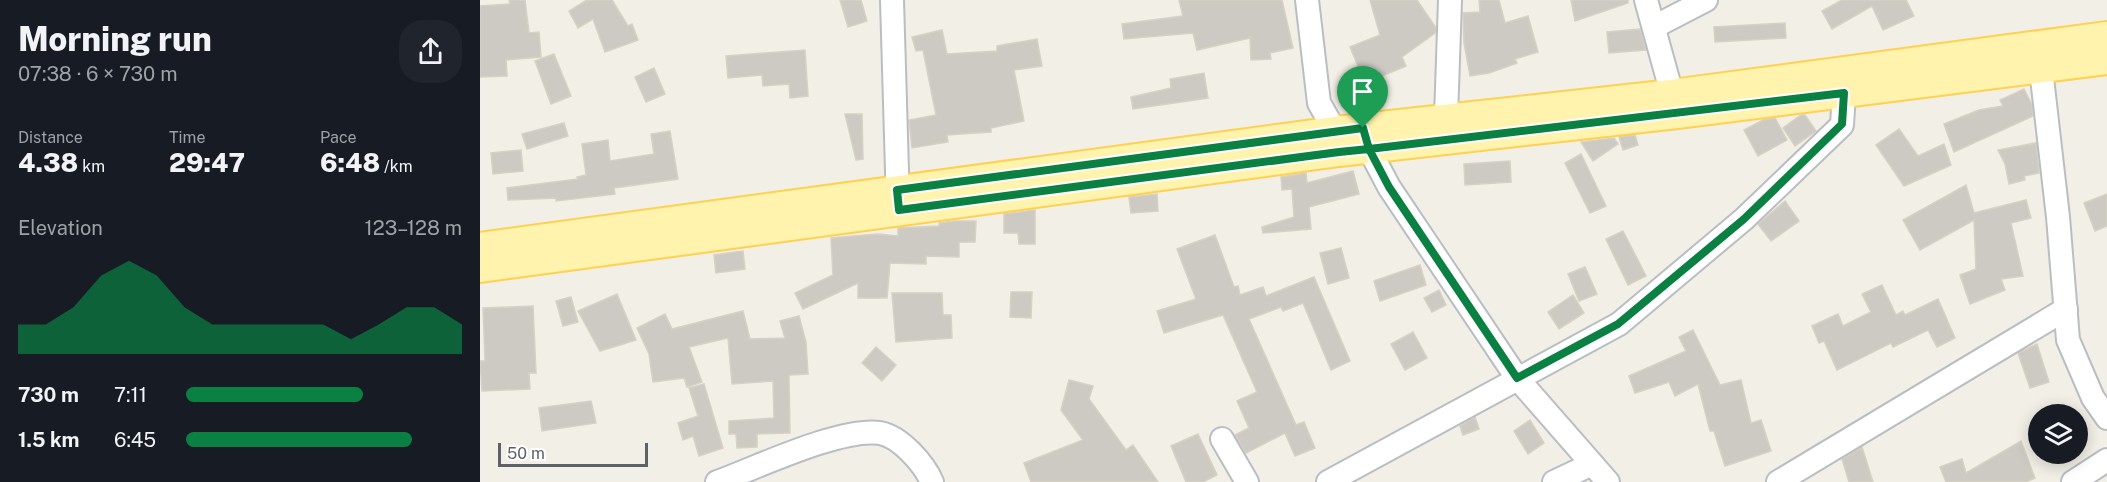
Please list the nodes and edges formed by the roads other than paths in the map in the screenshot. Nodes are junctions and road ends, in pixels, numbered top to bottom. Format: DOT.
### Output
graph roads {
  1 [pos="892,0"];
  2 [pos="1307,0"];
  3 [pos="1450,0"];
  4 [pos="1646,0"];
  5 [pos="1706,0"];
  6 [pos="1654,27"];
  7 [pos="2107,36"];
  8 [pos="2039,57"];
  9 [pos="2107,60"];
  10 [pos="1844,93"];
  11 [pos="1672,94"];
  12 [pos="1446,118"];
  13 [pos="1366,139"];
  14 [pos="1337,142"];
  15 [pos="898,200"];
  16 [pos="480,247"];
  17 [pos="480,268"];
  18 [pos="2066,309"];
  19 [pos="1517,378"];
  20 [pos="2107,418"];
  21 [pos="1222,439"];
  22 [pos="2107,460"];
  23 [pos="1592,464"];
  24 [pos="717,482"];
  25 [pos="932,482"];
  26 [pos="1247,482"];
  27 [pos="1328,482"];
  28 [pos="1554,482"];
  29 [pos="1608,482"];
  30 [pos="1778,482"];
  31 [pos="2073,482"];
  1 -- 15 [label="street"];
  2 -- 14 [label="street"];
  3 -- 12 [label="street"];
  4 -- 6 [label="street"];
  5 -- 6 [label="street"];
  6 -- 11 [label="street"];
  7 -- 8 [label="main road"];
  8 -- 9 [label="main road"];
  8 -- 10 [label="main road"];
  8 -- 11 [label="main road"];
  8 -- 18 [label="street"];
  10 -- 13 [label="main road"];
  10 -- 19 [label="street"];
  11 -- 12 [label="main road"];
  12 -- 13 [label="main road"];
  13 -- 14 [label="main road"];
  13 -- 19 [label="street"];
  14 -- 15 [label="main road"];
  15 -- 16 [label="main road"];
  15 -- 17 [label="main road"];
  18 -- 20 [label="street"];
  18 -- 30 [label="street"];
  19 -- 23 [label="street"];
  19 -- 27 [label="street"];
  21 -- 26 [label="street"];
  22 -- 31 [label="street"];
  23 -- 28 [label="street"];
  23 -- 29 [label="street"];
  24 -- 25 [label="street"];
}
